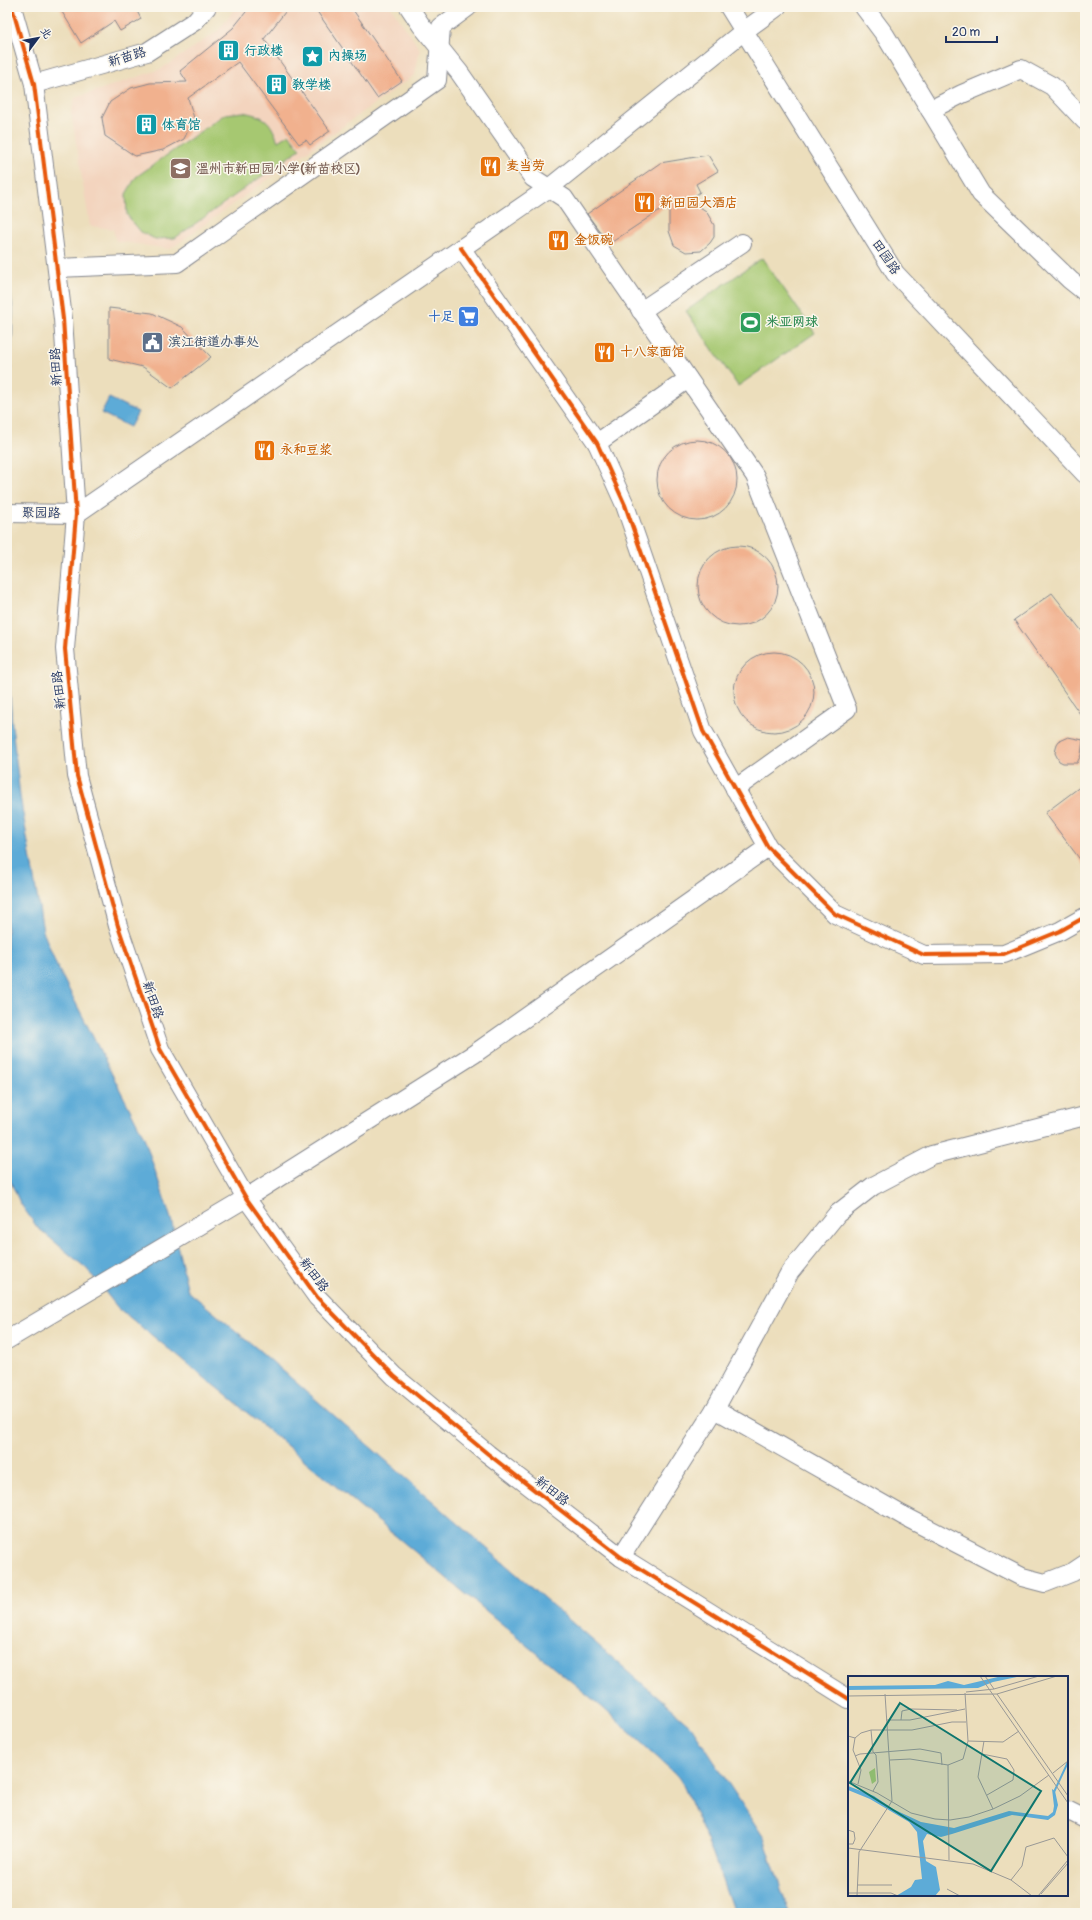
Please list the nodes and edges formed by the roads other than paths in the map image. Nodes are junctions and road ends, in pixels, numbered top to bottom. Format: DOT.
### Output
graph roads {
  1 [pos="12,7"];
  2 [pos="207,7"];
  3 [pos="409,7"];
  4 [pos="468,7"];
  5 [pos="729,7"];
  6 [pos="777,7"];
  7 [pos="864,7"];
  8 [pos="744,31"];
  9 [pos="439,47"];
  10 [pos="34,84"];
  11 [pos="930,110"];
  12 [pos="1085,121"];
  13 [pos="549,188"];
  14 [pos="742,243"];
  15 [pos="462,248"];
  16 [pos="57,268"];
  17 [pos="1085,292"];
  18 [pos="641,311"];
  19 [pos="688,379"];
  20 [pos="597,443"];
  21 [pos="1085,474"];
  22 [pos="12,513"];
  23 [pos="76,514"];
  24 [pos="735,789"];
  25 [pos="768,847"];
  26 [pos="1085,917"];
  27 [pos="1085,1116"];
  28 [pos="246,1198"];
  29 [pos="7,1340"];
  30 [pos="715,1409"];
  31 [pos="621,1557"];
  32 [pos="1085,1564"];
  33 [pos="848,1698"];
  34 [pos="1068,1810"];
  35 [pos="1085,1818"];
  1 -- 10 [label="street, 新田路"];
  2 -- 10 [label="street, 新苗路"];
  3 -- 9 [label="street"];
  4 -- 9 [label="street"];
  5 -- 8 [label="street, 田园路"];
  6 -- 8 [label="street"];
  7 -- 11 [label="street"];
  8 -- 13 [label="street"];
  8 -- 21 [label="street, 田园路"];
  9 -- 13 [label="street"];
  9 -- 16 [label="street"];
  10 -- 16 [label="street, 新田路"];
  11 -- 12 [label="street"];
  11 -- 17 [label="street"];
  13 -- 15 [label="street"];
  13 -- 18 [label="street"];
  14 -- 18 [label="street"];
  15 -- 20 [label="street"];
  15 -- 23 [label="street"];
  16 -- 23 [label="street, 新田路"];
  18 -- 19 [label="street"];
  19 -- 20 [label="street"];
  19 -- 24 [label="street"];
  20 -- 24 [label="street"];
  22 -- 23 [label="street, 聚园路"];
  23 -- 28 [label="street, 新田路"];
  24 -- 25 [label="street"];
  25 -- 26 [label="street"];
  25 -- 28 [label="street"];
  27 -- 30 [label="street"];
  28 -- 29 [label="street"];
  28 -- 31 [label="street, 新田路"];
  30 -- 31 [label="street"];
  30 -- 32 [label="street"];
  31 -- 33 [label="street, 新田路"];
  34 -- 35 [label="street"];
}
